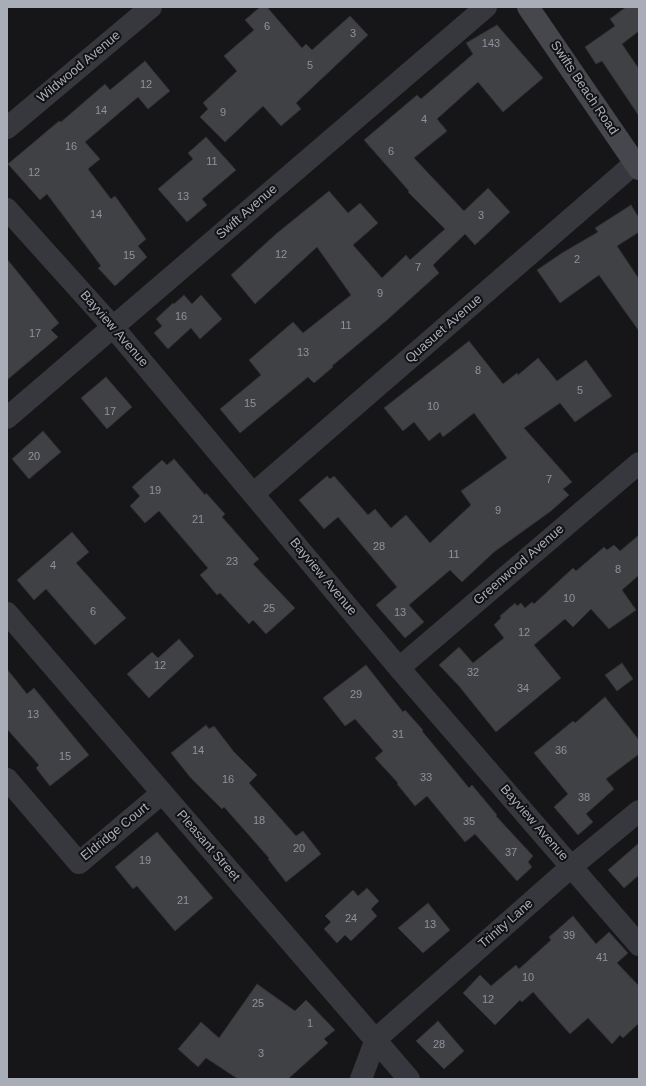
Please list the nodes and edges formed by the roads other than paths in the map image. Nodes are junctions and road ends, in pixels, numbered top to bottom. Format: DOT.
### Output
graph roads {
  1 [pos="151,7"];
  2 [pos="486,7"];
  3 [pos="528,7"];
  4 [pos="7,128"];
  5 [pos="637,166"];
  6 [pos="7,209"];
  7 [pos="113,327"];
  8 [pos="7,418"];
  9 [pos="639,463"];
  10 [pos="253,494"];
  11 [pos="7,613"];
  12 [pos="399,668"];
  13 [pos="7,779"];
  14 [pos="162,793"];
  15 [pos="639,811"];
  16 [pos="571,867"];
  17 [pos="639,945"];
  18 [pos="376,1039"];
  19 [pos="361,1079"];
  20 [pos="410,1079"];
  1 -- 4 [label="street, Wildwood Avenue"];
  2 -- 7 [label="street, Swift Avenue"];
  3 -- 5 [label="street, Swifts Beach Road"];
  5 -- 10 [label="street, Quasuet Avenue"];
  6 -- 7 [label="street, Bayview Avenue"];
  7 -- 8 [label="street, Swift Avenue"];
  7 -- 10 [label="street, Bayview Avenue"];
  9 -- 12 [label="street, Greenwood Avenue"];
  10 -- 12 [label="street, Bayview Avenue"];
  11 -- 14 [label="street, Pleasant Street"];
  12 -- 16 [label="street, Bayview Avenue"];
  13 -- 14 [label="street, Eldridge Court"];
  14 -- 18 [label="street, Pleasant Street"];
  15 -- 16 [label="street, Trinity Lane"];
  16 -- 17 [label="street, Bayview Avenue"];
  16 -- 18 [label="street, Trinity Lane"];
  18 -- 19 [label="street"];
  18 -- 20 [label="street, Pleasant Street"];
}
